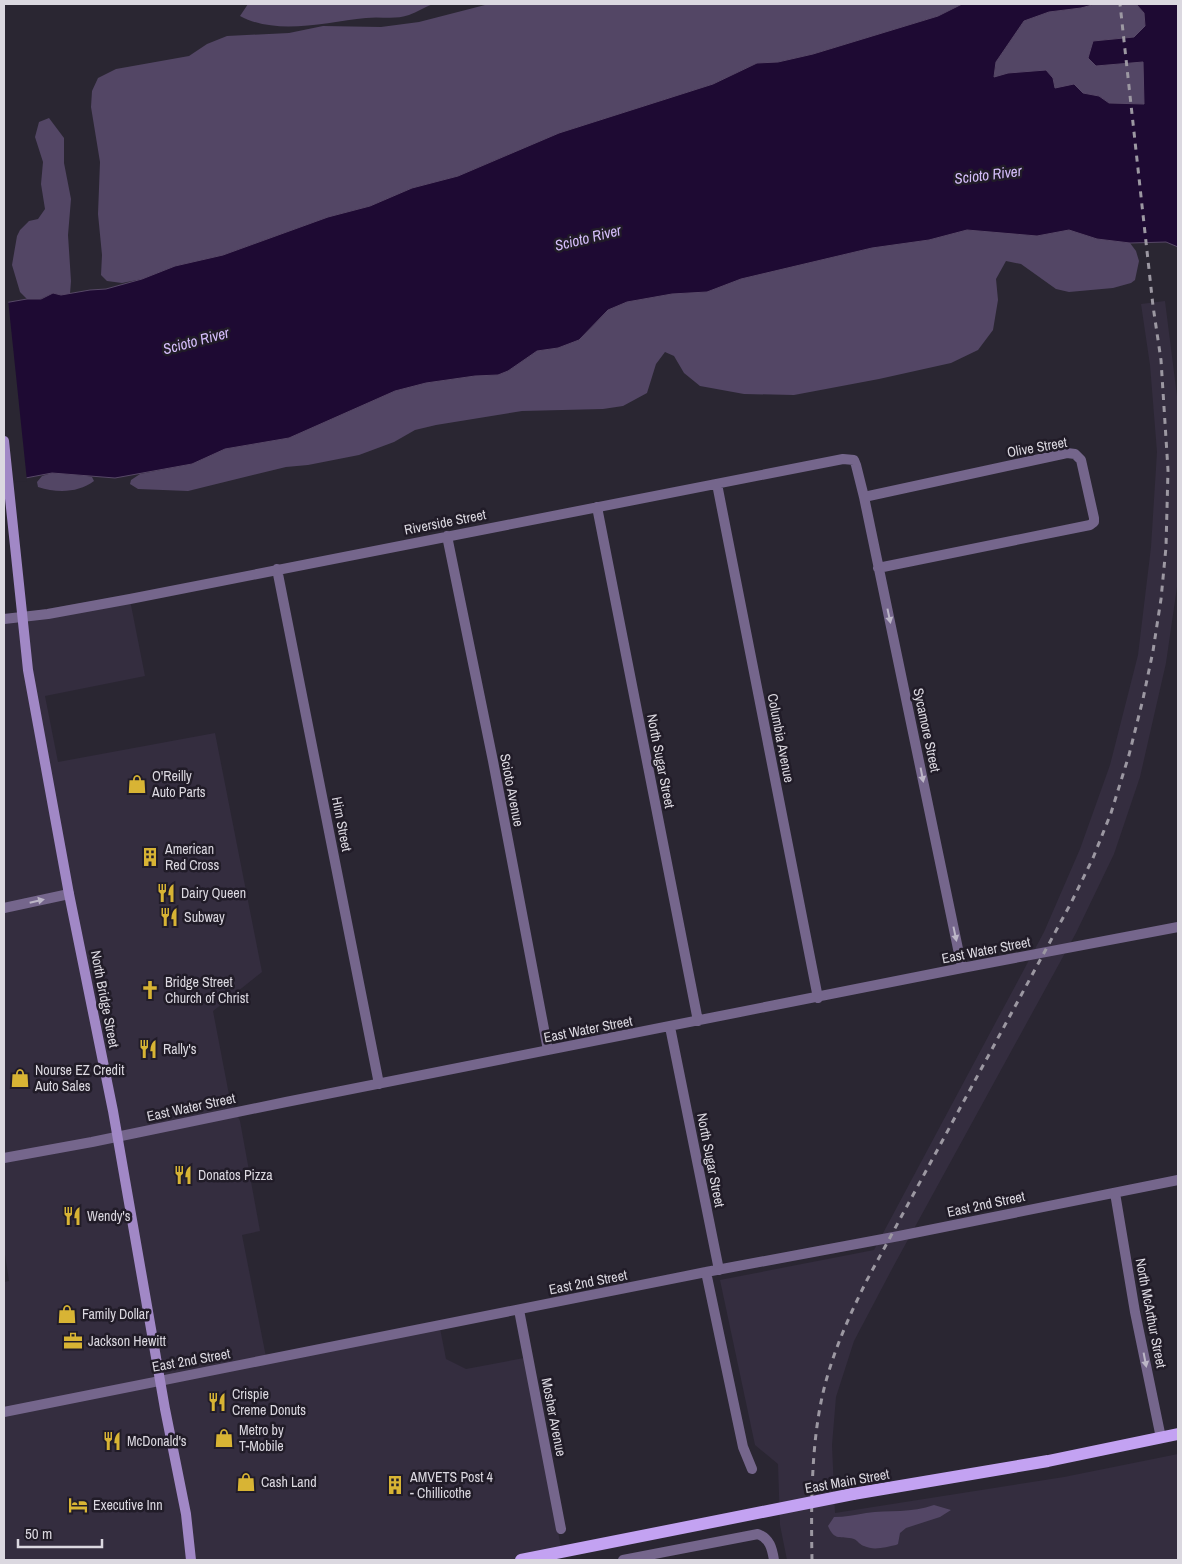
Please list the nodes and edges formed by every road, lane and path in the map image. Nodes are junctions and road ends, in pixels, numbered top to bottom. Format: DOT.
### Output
graph roads {
  1 [pos="4,441"];
  2 [pos="716,484"];
  3 [pos="864,497"];
  4 [pos="597,507"];
  5 [pos="447,536"];
  6 [pos="878,568"];
  7 [pos="277,569"];
  8 [pos="22,616"];
  9 [pos="4,619"];
  10 [pos="70,894"];
  11 [pos="4,908"];
  12 [pos="1178,927"];
  13 [pos="962,968"];
  14 [pos="818,998"];
  15 [pos="698,1021"];
  16 [pos="670,1027"];
  17 [pos="548,1050"];
  18 [pos="379,1084"];
  19 [pos="117,1136"];
  20 [pos="4,1158"];
  21 [pos="1178,1180"];
  22 [pos="1116,1193"];
  23 [pos="719,1270"];
  24 [pos="706,1272"];
  25 [pos="519,1310"];
  26 [pos="160,1380"];
  27 [pos="4,1412"];
  28 [pos="1178,1434"];
  29 [pos="1161,1438"];
  30 [pos="752,1469"];
  31 [pos="561,1529"];
  32 [pos="191,1560"];
  33 [pos="521,1560"];
  34 [pos="622,1560"];
  35 [pos="774,1560"];
  1 -- 8 [label="main road, North Bridge Street"];
  2 -- 3 [label="street, Riverside Street"];
  2 -- 4 [label="street, Riverside Street"];
  2 -- 14 [label="street, Columbia Avenue"];
  3 -- 6 [label="street, Sycamore Street"];
  3 -- 6 [label="street, Olive Street"];
  4 -- 5 [label="street, Riverside Street"];
  4 -- 15 [label="street, North Sugar Street"];
  5 -- 7 [label="street, Riverside Street"];
  5 -- 17 [label="street, Scioto Avenue"];
  6 -- 13 [label="street, Sycamore Street, one-way"];
  7 -- 8 [label="street, Riverside Street"];
  7 -- 18 [label="street, Hirn Street"];
  8 -- 9 [label="street, Riverside Street"];
  8 -- 10 [label="main road, North Bridge Street"];
  11 -- 10 [label="street, one-way"];
  10 -- 19 [label="main road, North Bridge Street"];
  12 -- 13 [label="street, East Water Street"];
  13 -- 14 [label="street, East Water Street"];
  14 -- 15 [label="street, East Water Street"];
  15 -- 16 [label="street, East Water Street"];
  16 -- 17 [label="street, East Water Street"];
  16 -- 23 [label="street, North Sugar Street"];
  17 -- 18 [label="street, East Water Street"];
  18 -- 19 [label="street, East Water Street"];
  19 -- 20 [label="street, East Water Street"];
  19 -- 26 [label="main road, North Bridge Street"];
  21 -- 22 [label="street, East 2nd Street"];
  22 -- 23 [label="street, East 2nd Street"];
  22 -- 29 [label="street, North McArthur Street, one-way"];
  23 -- 24 [label="street, East 2nd Street"];
  24 -- 25 [label="street, East 2nd Street"];
  24 -- 30 [label="street"];
  25 -- 26 [label="street, East 2nd Street"];
  25 -- 31 [label="street, Mosher Avenue"];
  26 -- 27 [label="street, East 2nd Street"];
  26 -- 32 [label="main road, North Bridge Street"];
  28 -- 29 [label="main road, East Main Street"];
  29 -- 33 [label="main road, East Main Street, bridge"];
  34 -- 35 [label="street"];
}
